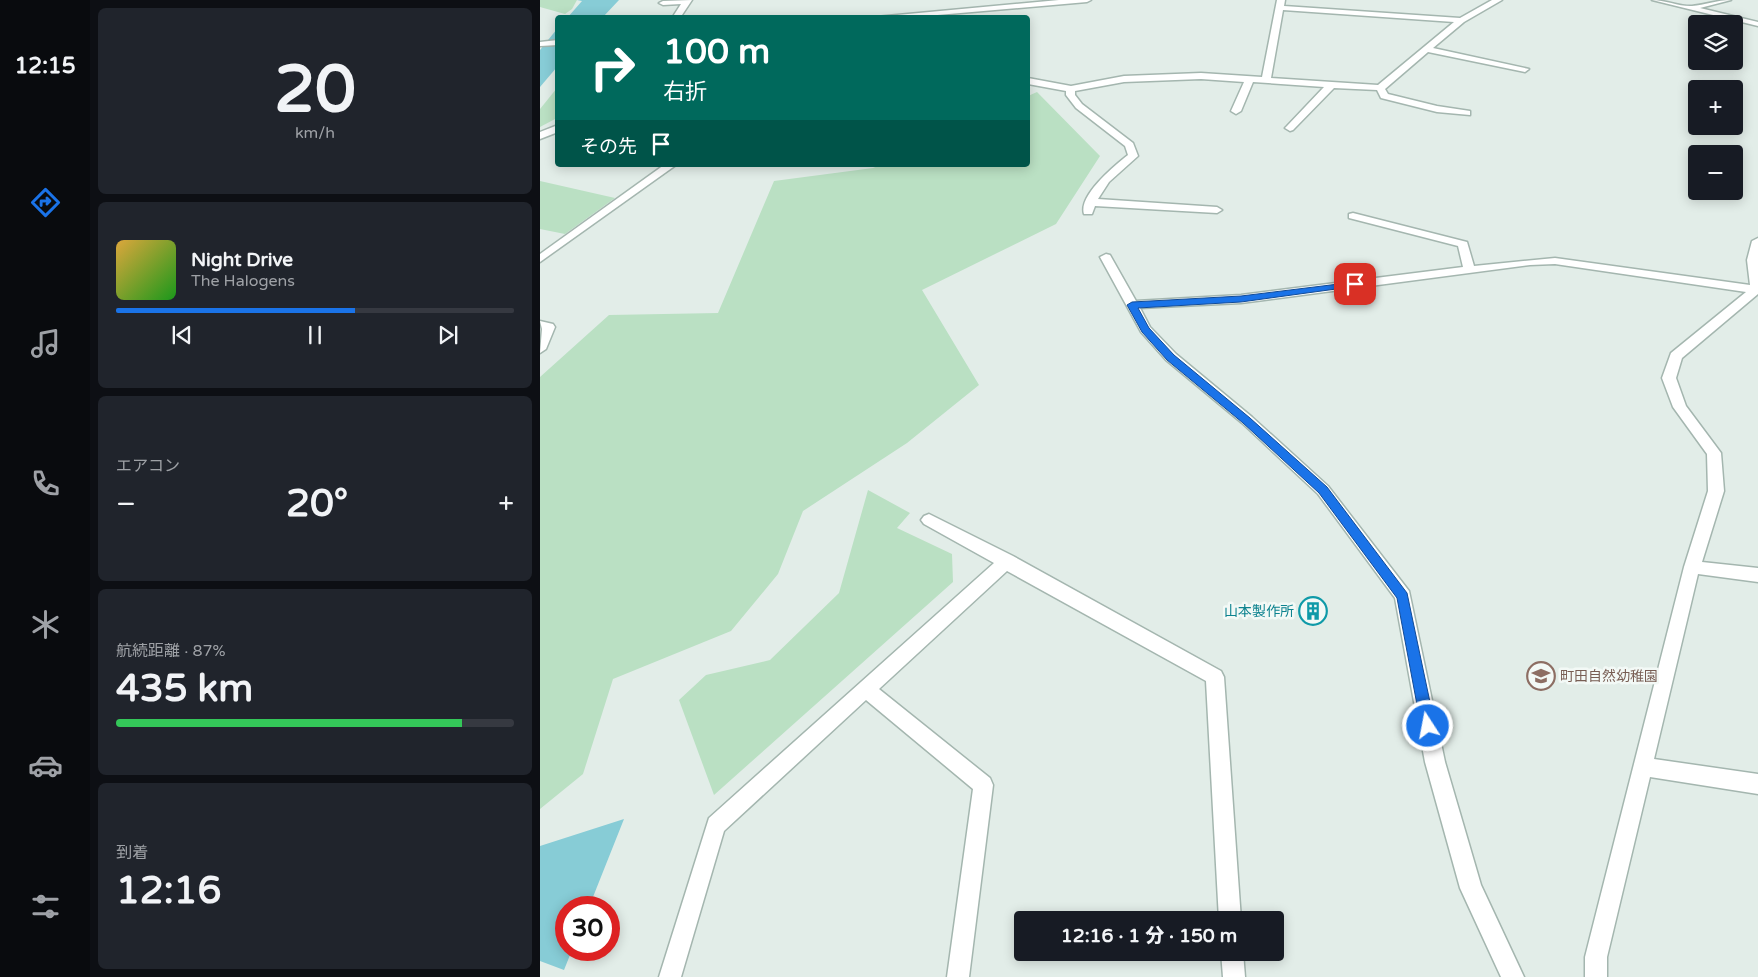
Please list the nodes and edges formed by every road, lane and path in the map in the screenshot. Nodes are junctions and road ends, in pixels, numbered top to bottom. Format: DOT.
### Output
graph roads {
  1 [pos="1087,0"];
  2 [pos="1498,0"];
  3 [pos="1656,0"];
  4 [pos="1728,0"];
  5 [pos="687,1"];
  6 [pos="663,3"];
  7 [pos="1281,4"];
  8 [pos="922,6"];
  9 [pos="1691,8"];
  10 [pos="917,14"];
  11 [pos="678,15"];
  12 [pos="909,15"];
  13 [pos="1461,20"];
  14 [pos="1758,24"];
  15 [pos="555,42"];
  16 [pos="540,44"];
  17 [pos="1426,49"];
  18 [pos="1525,69"];
  19 [pos="1250,78"];
  20 [pos="1266,79"];
  21 [pos="1030,81"];
  22 [pos="1331,85"];
  23 [pos="1380,88"];
  24 [pos="1071,89"];
  25 [pos="1236,111"];
  26 [pos="1467,113"];
  27 [pos="1290,128"];
  28 [pos="555,129"];
  29 [pos="540,136"];
  30 [pos="668,167"];
  31 [pos="1217,210"];
  32 [pos="1353,216"];
  33 [pos="1758,241"];
  34 [pos="1106,257"];
  35 [pos="540,259"];
  36 [pos="1469,270"];
  37 [pos="1757,290"];
  38 [pos="1132,305"];
  39 [pos="540,325"];
  40 [pos="540,350"];
  41 [pos="929,520"];
  42 [pos="1007,561"];
  43 [pos="1692,567"];
  44 [pos="1758,575"];
  45 [pos="866,689"];
  46 [pos="1643,767"];
  47 [pos="1758,784"];
  48 [pos="1229,911"];
  49 [pos="1233,961"];
  50 [pos="670,977"];
  51 [pos="958,977"];
  52 [pos="1234,977"];
  53 [pos="1513,977"];
  54 [pos="1596,977"];
  1 -- 10 [label="street"];
  2 -- 13 [label="street"];
  3 -- 9 [label="street"];
  4 -- 9 [label="street"];
  5 -- 6 [label="street"];
  5 -- 11 [label="street"];
  7 -- 13 [label="street"];
  7 -- 20 [label="street"];
  8 -- 10 [label="street"];
  9 -- 14 [label="street"];
  10 -- 12 [label="street"];
  13 -- 17 [label="street"];
  15 -- 16 [label="street"];
  17 -- 18 [label="street"];
  17 -- 23 [label="street"];
  19 -- 20 [label="street"];
  19 -- 24 [label="street"];
  19 -- 25 [label="street"];
  20 -- 22 [label="street"];
  21 -- 24 [label="street"];
  22 -- 23 [label="street"];
  22 -- 27 [label="street"];
  23 -- 26 [label="street"];
  24 -- 31 [label="street"];
  28 -- 29 [label="street"];
  30 -- 35 [label="street"];
  32 -- 36 [label="street"];
  33 -- 37 [label="street"];
  34 -- 38 [label="street"];
  36 -- 37 [label="street"];
  36 -- 38 [label="street"];
  37 -- 43 [label="street"];
  38 -- 53 [label="street"];
  39 -- 40 [label="street"];
  41 -- 42 [label="street"];
  42 -- 45 [label="street"];
  42 -- 48 [label="street"];
  43 -- 44 [label="street"];
  43 -- 46 [label="street"];
  45 -- 50 [label="street"];
  45 -- 51 [label="street"];
  46 -- 47 [label="street"];
  46 -- 54 [label="street"];
  49 -- 52 [label="street"];
}
